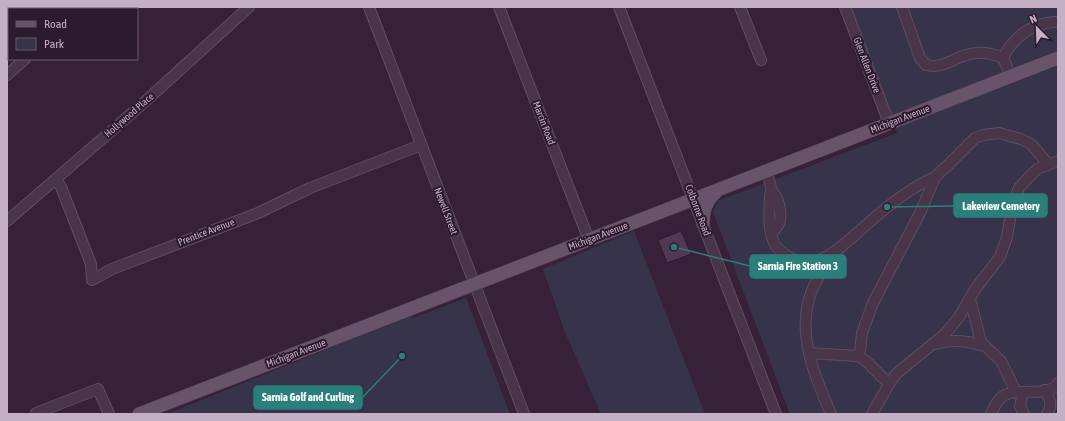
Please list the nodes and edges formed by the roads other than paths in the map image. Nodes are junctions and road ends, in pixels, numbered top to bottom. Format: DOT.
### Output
graph roads {
  1 [pos="249,7"];
  2 [pos="369,7"];
  3 [pos="499,7"];
  4 [pos="619,7"];
  5 [pos="740,7"];
  6 [pos="845,7"];
  7 [pos="902,7"];
  8 [pos="1058,22"];
  9 [pos="1003,58"];
  10 [pos="1058,58"];
  11 [pos="24,60"];
  12 [pos="761,60"];
  13 [pos="7,75"];
  14 [pos="1011,76"];
  15 [pos="889,123"];
  16 [pos="421,145"];
  17 [pos="1053,163"];
  18 [pos="766,171"];
  19 [pos="935,177"];
  20 [pos="56,179"];
  21 [pos="718,190"];
  22 [pos="693,199"];
  23 [pos="7,221"];
  24 [pos="703,224"];
  25 [pos="589,240"];
  26 [pos="835,251"];
  27 [pos="811,263"];
  28 [pos="817,280"];
  29 [pos="474,285"];
  30 [pos="970,298"];
  31 [pos="932,345"];
  32 [pos="984,346"];
  33 [pos="810,353"];
  34 [pos="858,356"];
  35 [pos="1058,383"];
  36 [pos="889,384"];
  37 [pos="1044,390"];
  38 [pos="1020,392"];
  39 [pos="36,412"];
  40 [pos="109,414"];
  41 [pos="139,414"];
  42 [pos="524,414"];
  43 [pos="776,414"];
  44 [pos="831,414"];
  45 [pos="872,414"];
  46 [pos="991,414"];
  47 [pos="1024,414"];
  48 [pos="1047,414"];
  1 -- 20 [label="street, Hollywood Place"];
  2 -- 16 [label="street, Newell Street"];
  3 -- 25 [label="street, Marcin Road"];
  4 -- 22 [label="street, Colborne Road"];
  5 -- 12 [label="street"];
  6 -- 15 [label="street, Glen Allen Drive"];
  7 -- 9 [label="street"];
  8 -- 9 [label="street"];
  9 -- 14 [label="street"];
  10 -- 14 [label="main road, Michigan Avenue"];
  11 -- 13 [label="street"];
  14 -- 15 [label="main road, Michigan Avenue"];
  15 -- 18 [label="main road, Michigan Avenue"];
  16 -- 20 [label="street, Prentice Avenue"];
  16 -- 29 [label="street, Newell Street"];
  17 -- 19 [label="street"];
  17 -- 30 [label="street"];
  18 -- 21 [label="main road, Michigan Avenue"];
  18 -- 27 [label="street"];
  19 -- 26 [label="street"];
  19 -- 34 [label="street"];
  20 -- 23 [label="street, Hollywood Place"];
  21 -- 22 [label="main road, Michigan Avenue"];
  21 -- 24 [label="main road"];
  22 -- 24 [label="street, Colborne Road"];
  22 -- 25 [label="main road, Michigan Avenue"];
  24 -- 43 [label="street, Colborne Road"];
  25 -- 29 [label="main road, Michigan Avenue"];
  26 -- 27 [label="street"];
  26 -- 28 [label="street"];
  27 -- 28 [label="street"];
  28 -- 33 [label="street"];
  29 -- 41 [label="main road, Michigan Avenue"];
  29 -- 42 [label="street, Newell Street"];
  30 -- 31 [label="street"];
  30 -- 32 [label="street"];
  31 -- 32 [label="street"];
  31 -- 36 [label="street"];
  32 -- 38 [label="street"];
  33 -- 34 [label="street"];
  33 -- 44 [label="street"];
  34 -- 36 [label="street"];
  35 -- 37 [label="street"];
  36 -- 45 [label="street"];
  37 -- 38 [label="street"];
  37 -- 48 [label="street"];
  38 -- 46 [label="street"];
  38 -- 47 [label="street"];
  39 -- 40 [label="street"];
}
